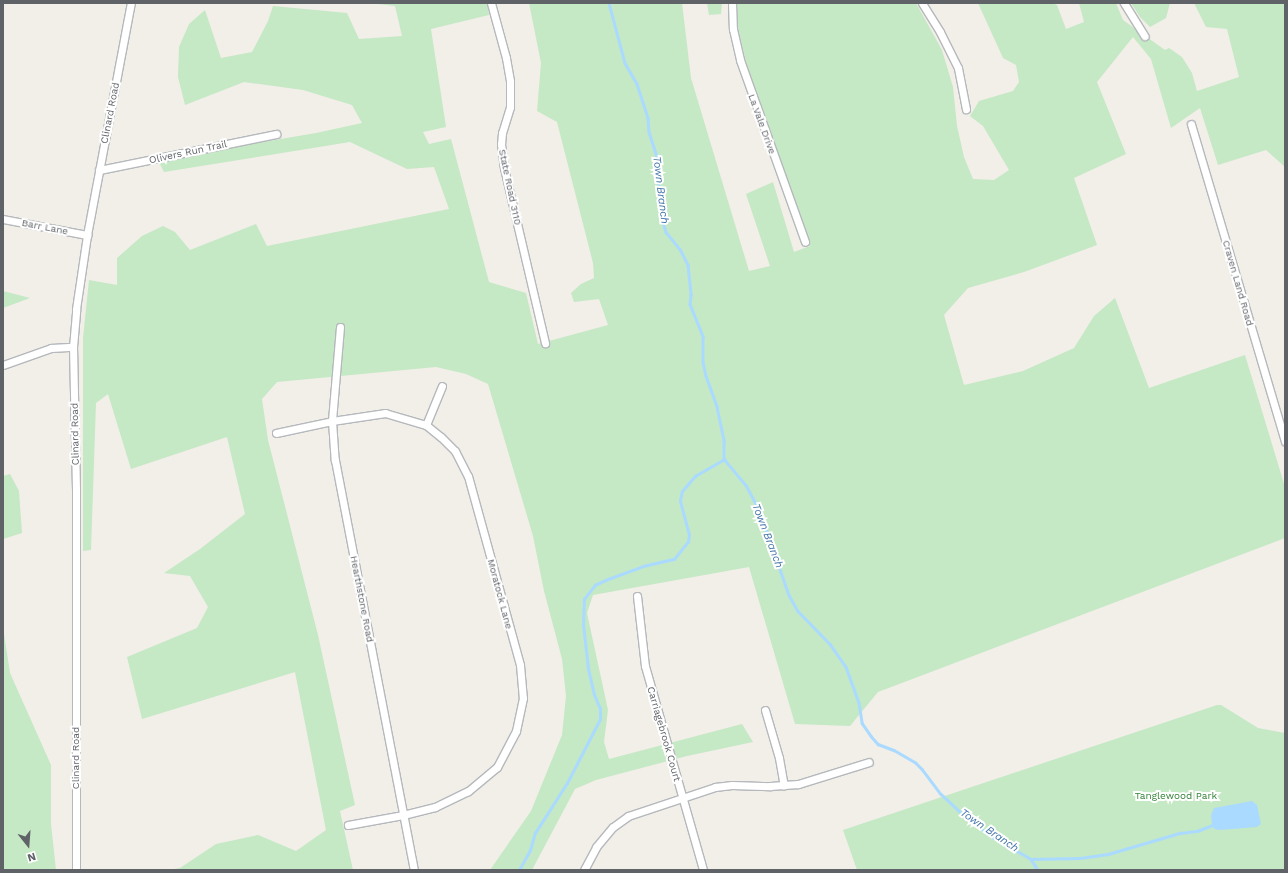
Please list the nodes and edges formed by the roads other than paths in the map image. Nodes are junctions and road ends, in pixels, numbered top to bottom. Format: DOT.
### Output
graph roads {
  1 [pos="131,3"];
  2 [pos="491,3"];
  3 [pos="732,3"];
  4 [pos="922,3"];
  5 [pos="1124,3"];
  6 [pos="1145,36"];
  7 [pos="966,109"];
  8 [pos="1191,124"];
  9 [pos="276,134"];
  10 [pos="99,170"];
  11 [pos="3,219"];
  12 [pos="87,235"];
  13 [pos="805,242"];
  14 [pos="340,327"];
  15 [pos="545,344"];
  16 [pos="74,346"];
  17 [pos="3,365"];
  18 [pos="442,386"];
  19 [pos="332,421"];
  20 [pos="426,425"];
  21 [pos="276,433"];
  22 [pos="1285,441"];
  23 [pos="637,596"];
  24 [pos="765,710"];
  25 [pos="869,762"];
  26 [pos="784,786"];
  27 [pos="682,797"];
  28 [pos="404,815"];
  29 [pos="348,825"];
  30 [pos="76,870"];
  31 [pos="414,870"];
  32 [pos="584,870"];
  33 [pos="703,870"];
  1 -- 10 [label="street, Clinard Road"];
  2 -- 15 [label="street, State Road 3110"];
  3 -- 13 [label="street, La Vale Drive"];
  4 -- 7 [label="street"];
  5 -- 6 [label="street"];
  8 -- 22 [label="street, Craven Land Road"];
  9 -- 10 [label="street, Olivers Run Trail"];
  10 -- 12 [label="street, Clinard Road"];
  11 -- 12 [label="street, Barr Lane"];
  12 -- 16 [label="street, Clinard Road"];
  14 -- 19 [label="street, Hearthstone Road"];
  16 -- 17 [label="street"];
  16 -- 30 [label="street, Clinard Road"];
  18 -- 20 [label="street"];
  19 -- 20 [label="street, Moratock Lane"];
  19 -- 21 [label="street, Moratock Lane"];
  19 -- 28 [label="street, Hearthstone Road"];
  20 -- 28 [label="street, Moratock Lane"];
  23 -- 27 [label="street, Carriagebrook Court"];
  24 -- 26 [label="street"];
  25 -- 26 [label="street"];
  26 -- 27 [label="street"];
  27 -- 32 [label="street"];
  27 -- 33 [label="street, Carriagebrook Court"];
  28 -- 29 [label="street, Moratock Lane"];
  28 -- 31 [label="street, Hearthstone Road"];
}
